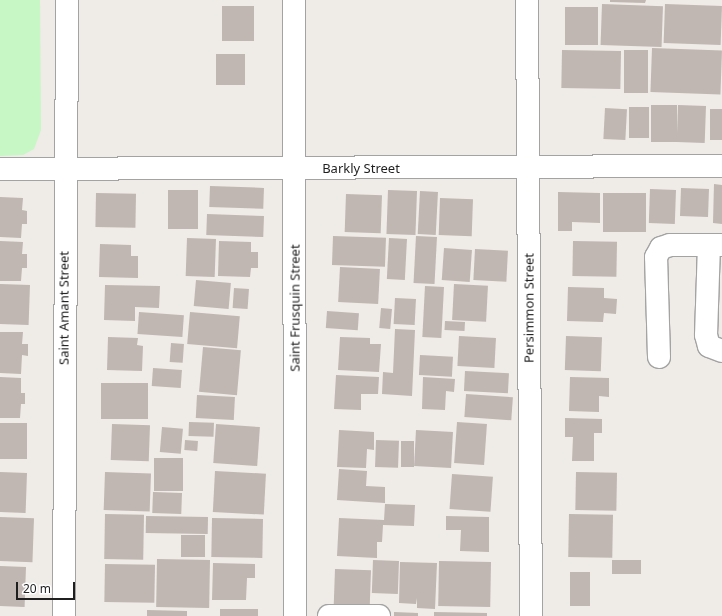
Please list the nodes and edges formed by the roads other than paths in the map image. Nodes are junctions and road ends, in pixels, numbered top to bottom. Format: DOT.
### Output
graph roads {
  1 [pos="67,0"];
  2 [pos="294,0"];
  3 [pos="527,0"];
  4 [pos="722,166"];
  5 [pos="528,167"];
  6 [pos="65,168"];
  7 [pos="295,168"];
  8 [pos="0,169"];
  9 [pos="715,245"];
  10 [pos="722,350"];
  11 [pos="659,357"];
  12 [pos="64,616"];
  13 [pos="295,616"];
  14 [pos="329,616"];
  15 [pos="379,616"];
  16 [pos="531,616"];
  1 -- 6 [label="street, Saint Amant Street"];
  2 -- 7 [label="street, Saint Frusquin Street"];
  3 -- 5 [label="street, Persimmon Street"];
  4 -- 5 [label="street, Barkly Street"];
  5 -- 7 [label="street, Barkly Street"];
  5 -- 16 [label="street, Persimmon Street"];
  6 -- 7 [label="street, Barkly Street"];
  6 -- 8 [label="street, Barkly Street"];
  6 -- 12 [label="street, Saint Amant Street"];
  7 -- 13 [label="street, Saint Frusquin Street"];
  9 -- 10 [label="street"];
  9 -- 11 [label="street"];
  14 -- 15 [label="street"];
}
